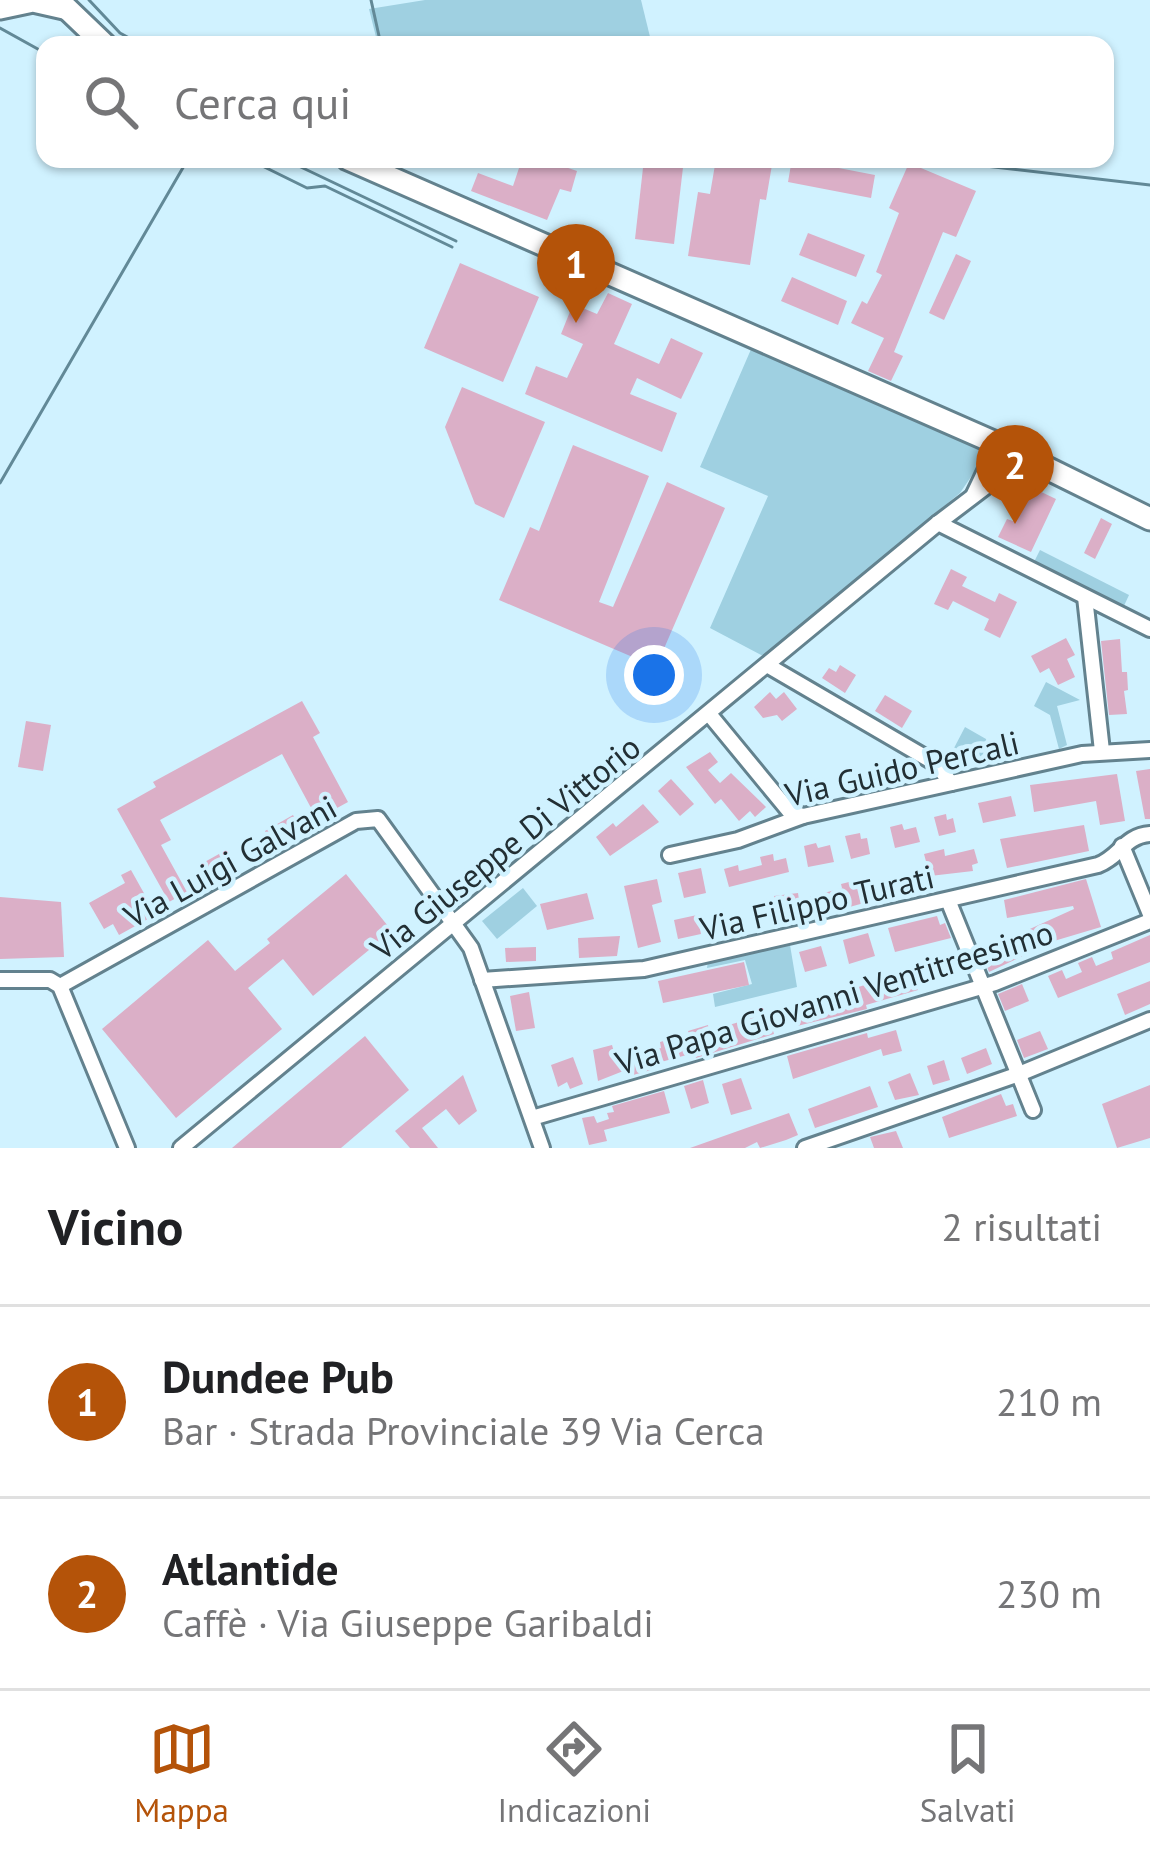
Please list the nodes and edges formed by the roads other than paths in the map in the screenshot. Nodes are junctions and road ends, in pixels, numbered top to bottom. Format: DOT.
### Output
graph roads {
  1 [pos="61,4"];
  2 [pos="0,8"];
  3 [pos="95,36"];
  4 [pos="369,168"];
  5 [pos="998,444"];
  6 [pos="1025,457"];
  7 [pos="974,495"];
  8 [pos="1150,519"];
  9 [pos="938,523"];
  10 [pos="1085,597"];
  11 [pos="1150,629"];
  12 [pos="767,665"];
  13 [pos="710,715"];
  14 [pos="1150,750"];
  15 [pos="1102,751"];
  16 [pos="951,783"];
  17 [pos="803,816"];
  18 [pos="1150,834"];
  19 [pos="1122,846"];
  20 [pos="670,855"];
  21 [pos="948,900"];
  22 [pos="1150,918"];
  23 [pos="455,922"];
  24 [pos="0,980"];
  25 [pos="482,980"];
  26 [pos="60,986"];
  27 [pos="984,987"];
  28 [pos="1150,1020"];
  29 [pos="1019,1074"];
  30 [pos="1033,1110"];
  31 [pos="532,1118"];
  32 [pos="127,1148"];
  33 [pos="181,1148"];
  34 [pos="542,1148"];
  35 [pos="805,1148"];
  1 -- 2 [label="main road"];
  1 -- 3 [label="main road"];
  4 -- 5 [label="main road"];
  5 -- 6 [label="main road"];
  5 -- 7 [label="street, Via Giuseppe Di Vittorio"];
  6 -- 7 [label="street, Via Giuseppe Di Vittorio"];
  6 -- 8 [label="main road"];
  7 -- 9 [label="street, Via Giuseppe Di Vittorio"];
  9 -- 10 [label="street"];
  9 -- 12 [label="street, Via Giuseppe Di Vittorio"];
  10 -- 11 [label="street"];
  10 -- 15 [label="street"];
  12 -- 13 [label="street, Via Giuseppe Di Vittorio"];
  12 -- 16 [label="street"];
  13 -- 17 [label="street"];
  13 -- 23 [label="street, Via Giuseppe Di Vittorio"];
  14 -- 15 [label="street, Via Guido Percali"];
  15 -- 16 [label="street, Via Guido Percali"];
  16 -- 17 [label="street, Via Guido Percali"];
  17 -- 20 [label="street, Via Guido Percali"];
  18 -- 19 [label="street, Via Filippo Turati"];
  19 -- 21 [label="street, Via Filippo Turati"];
  19 -- 22 [label="street"];
  21 -- 25 [label="street, Via Filippo Turati"];
  21 -- 27 [label="street"];
  22 -- 27 [label="street, Via Papa Giovanni Ventitreesimo"];
  23 -- 25 [label="street, Via Luigi Galvani"];
  23 -- 26 [label="street, Via Luigi Galvani"];
  23 -- 33 [label="street, Via Giuseppe Di Vittorio"];
  24 -- 26 [label="street"];
  25 -- 31 [label="street, Via Luigi Galvani"];
  26 -- 32 [label="street"];
  27 -- 29 [label="street"];
  27 -- 31 [label="street, Via Papa Giovanni Ventitreesimo"];
  28 -- 29 [label="street"];
  29 -- 30 [label="street"];
  29 -- 35 [label="street"];
  31 -- 34 [label="street, Via Luigi Galvani"];
}
